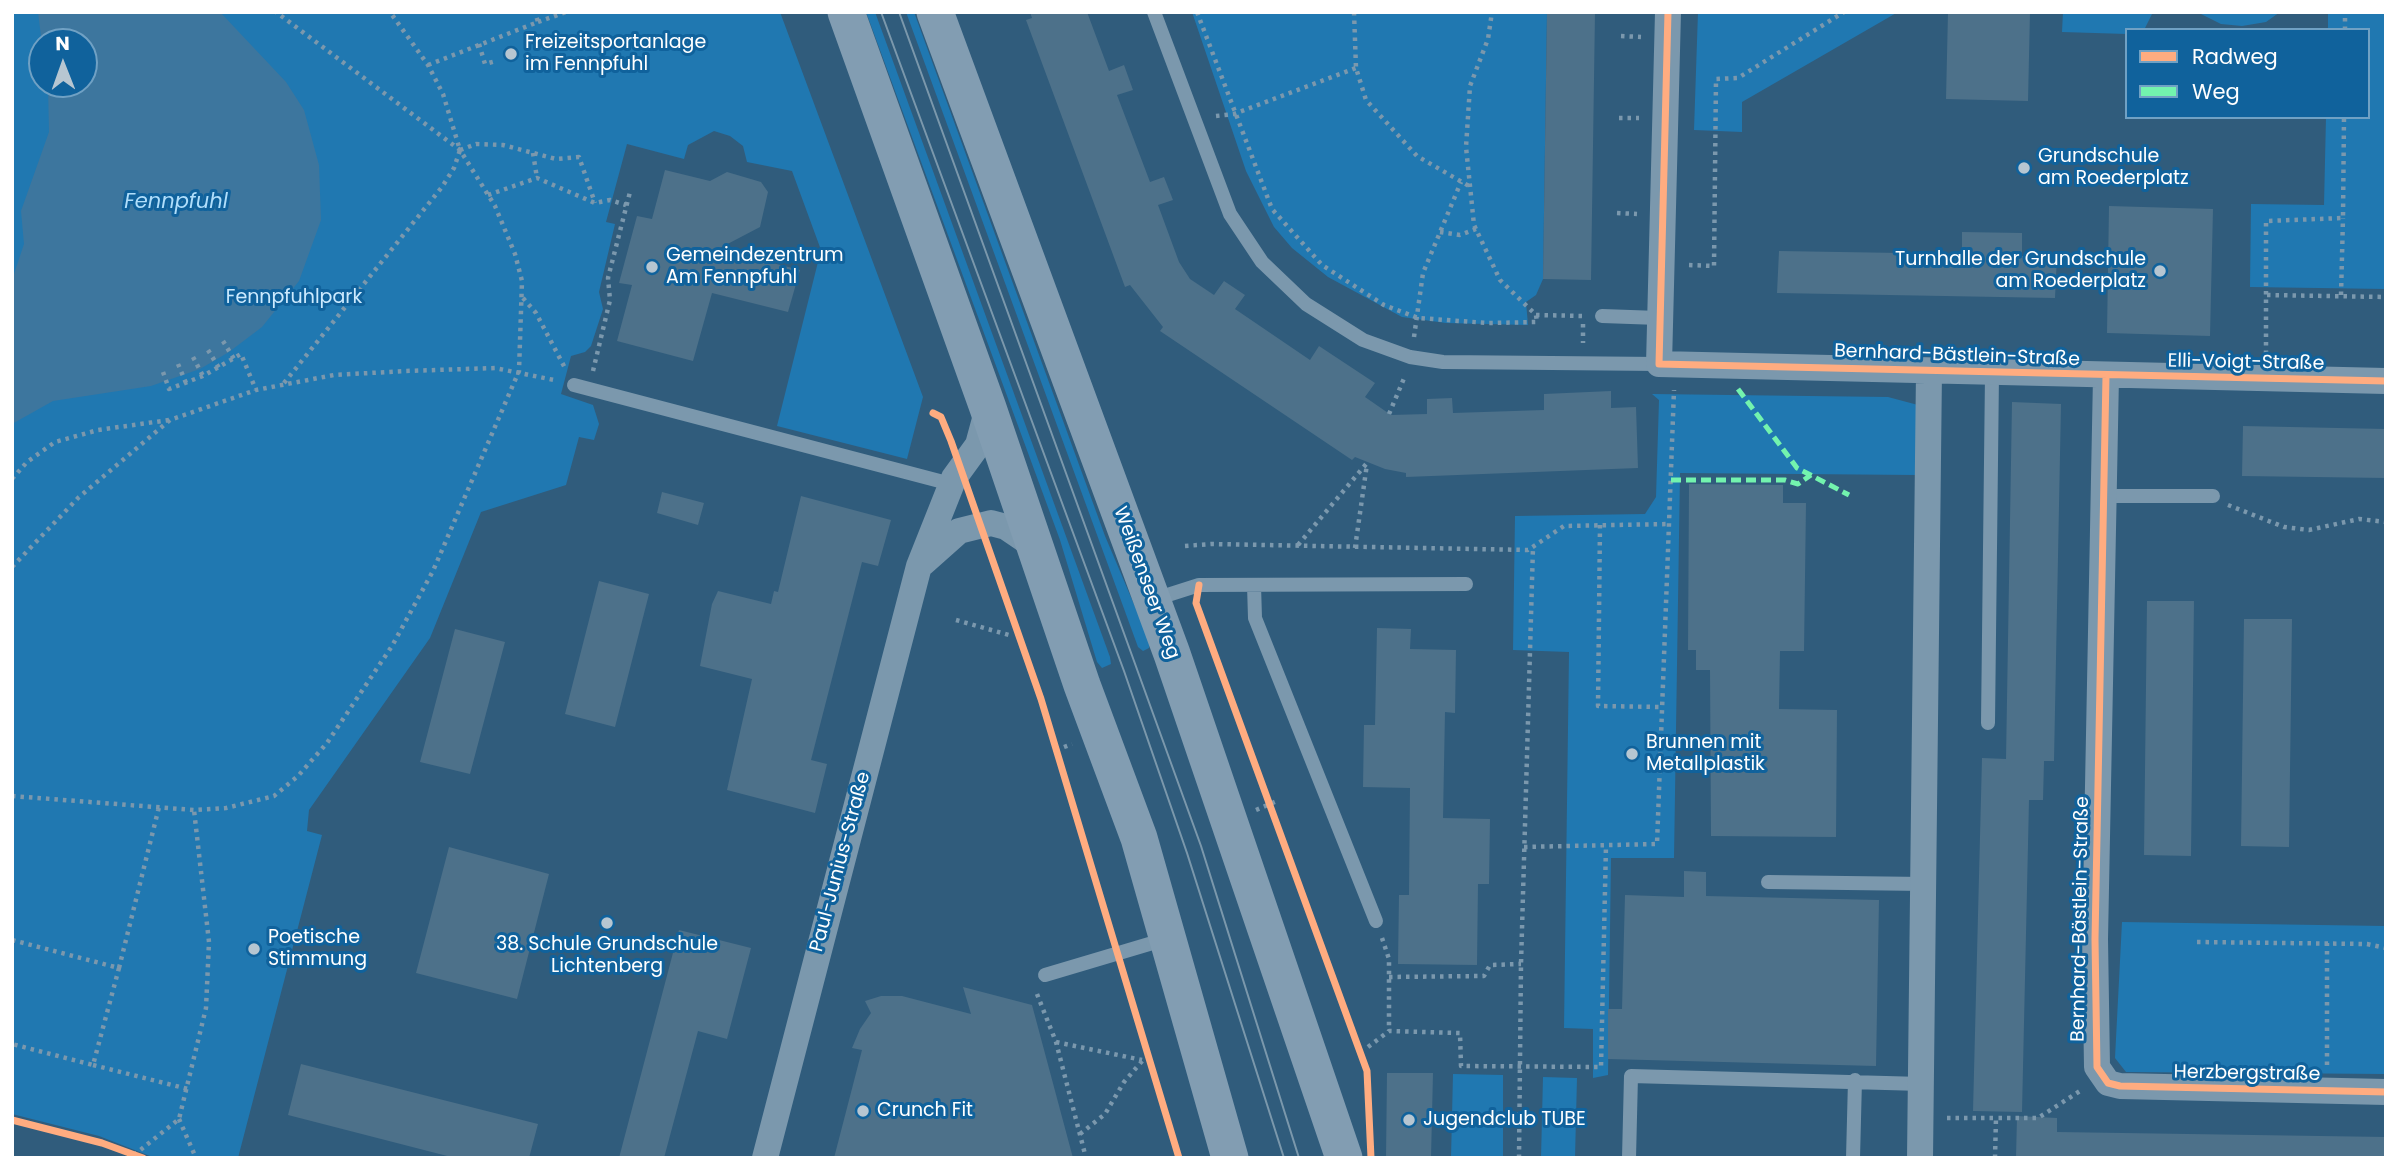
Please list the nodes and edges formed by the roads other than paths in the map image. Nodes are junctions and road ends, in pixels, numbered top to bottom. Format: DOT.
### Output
graph roads {
  1 [pos="846,12"];
  2 [pos="935,12"];
  3 [pos="1154,12"];
  4 [pos="1668,12"];
  5 [pos="1602,316"];
  6 [pos="1659,317"];
  7 [pos="1667,365"];
  8 [pos="1929,371"];
  9 [pos="1992,374"];
  10 [pos="2106,376"];
  11 [pos="2386,381"];
  12 [pos="576,386"];
  13 [pos="988,408"];
  14 [pos="951,484"];
  15 [pos="2104,496"];
  16 [pos="2213,496"];
  17 [pos="1034,546"];
  18 [pos="919,566"];
  19 [pos="1466,584"];
  20 [pos="1254,585"];
  21 [pos="1151,600"];
  22 [pos="1988,723"];
  23 [pos="1768,882"];
  24 [pos="1925,884"];
  25 [pos="1377,921"];
  26 [pos="1168,938"];
  27 [pos="1045,975"];
  28 [pos="1855,1080"];
  29 [pos="2105,1080"];
  30 [pos="1922,1084"];
  31 [pos="2386,1091"];
  32 [pos="765,1158"];
  33 [pos="1230,1158"];
  34 [pos="1343,1158"];
  35 [pos="1629,1158"];
  36 [pos="1853,1158"];
  37 [pos="1920,1158"];
  1 -- 13 [label="main road"];
  2 -- 21 [label="main road, Weißenseer Weg"];
  3 -- 7 [label="lane"];
  4 -- 6 [label="street"];
  5 -- 6 [label="lane"];
  6 -- 7 [label="street"];
  7 -- 8 [label="street, Bernhard-Bästlein-Straße"];
  8 -- 9 [label="street, Bernhard-Bästlein-Straße"];
  8 -- 24 [label="street, Bernhard-Bästlein-Straße"];
  9 -- 10 [label="street, Bernhard-Bästlein-Straße"];
  9 -- 22 [label="lane"];
  10 -- 11 [label="street, Elli-Voigt-Straße"];
  10 -- 15 [label="street, Bernhard-Bästlein-Straße"];
  12 -- 14 [label="lane"];
  13 -- 14 [label="street, Paul-Junius-Straße"];
  13 -- 17 [label="main road"];
  14 -- 18 [label="street, Paul-Junius-Straße"];
  15 -- 16 [label="lane"];
  15 -- 29 [label="street, Bernhard-Bästlein-Straße"];
  17 -- 18 [label="street"];
  17 -- 26 [label="main road"];
  18 -- 32 [label="street, Paul-Junius-Straße"];
  19 -- 20 [label="lane"];
  20 -- 21 [label="lane"];
  20 -- 25 [label="lane"];
  21 -- 34 [label="main road, Weißenseer Weg"];
  23 -- 24 [label="lane"];
  24 -- 30 [label="street, Bernhard-Bästlein-Straße"];
  26 -- 27 [label="lane"];
  26 -- 33 [label="main road"];
  28 -- 30 [label="lane"];
  28 -- 35 [label="lane"];
  28 -- 36 [label="lane"];
  29 -- 31 [label="street, Herzbergstraße"];
  30 -- 37 [label="street, Bernhard-Bästlein-Straße"];
}
